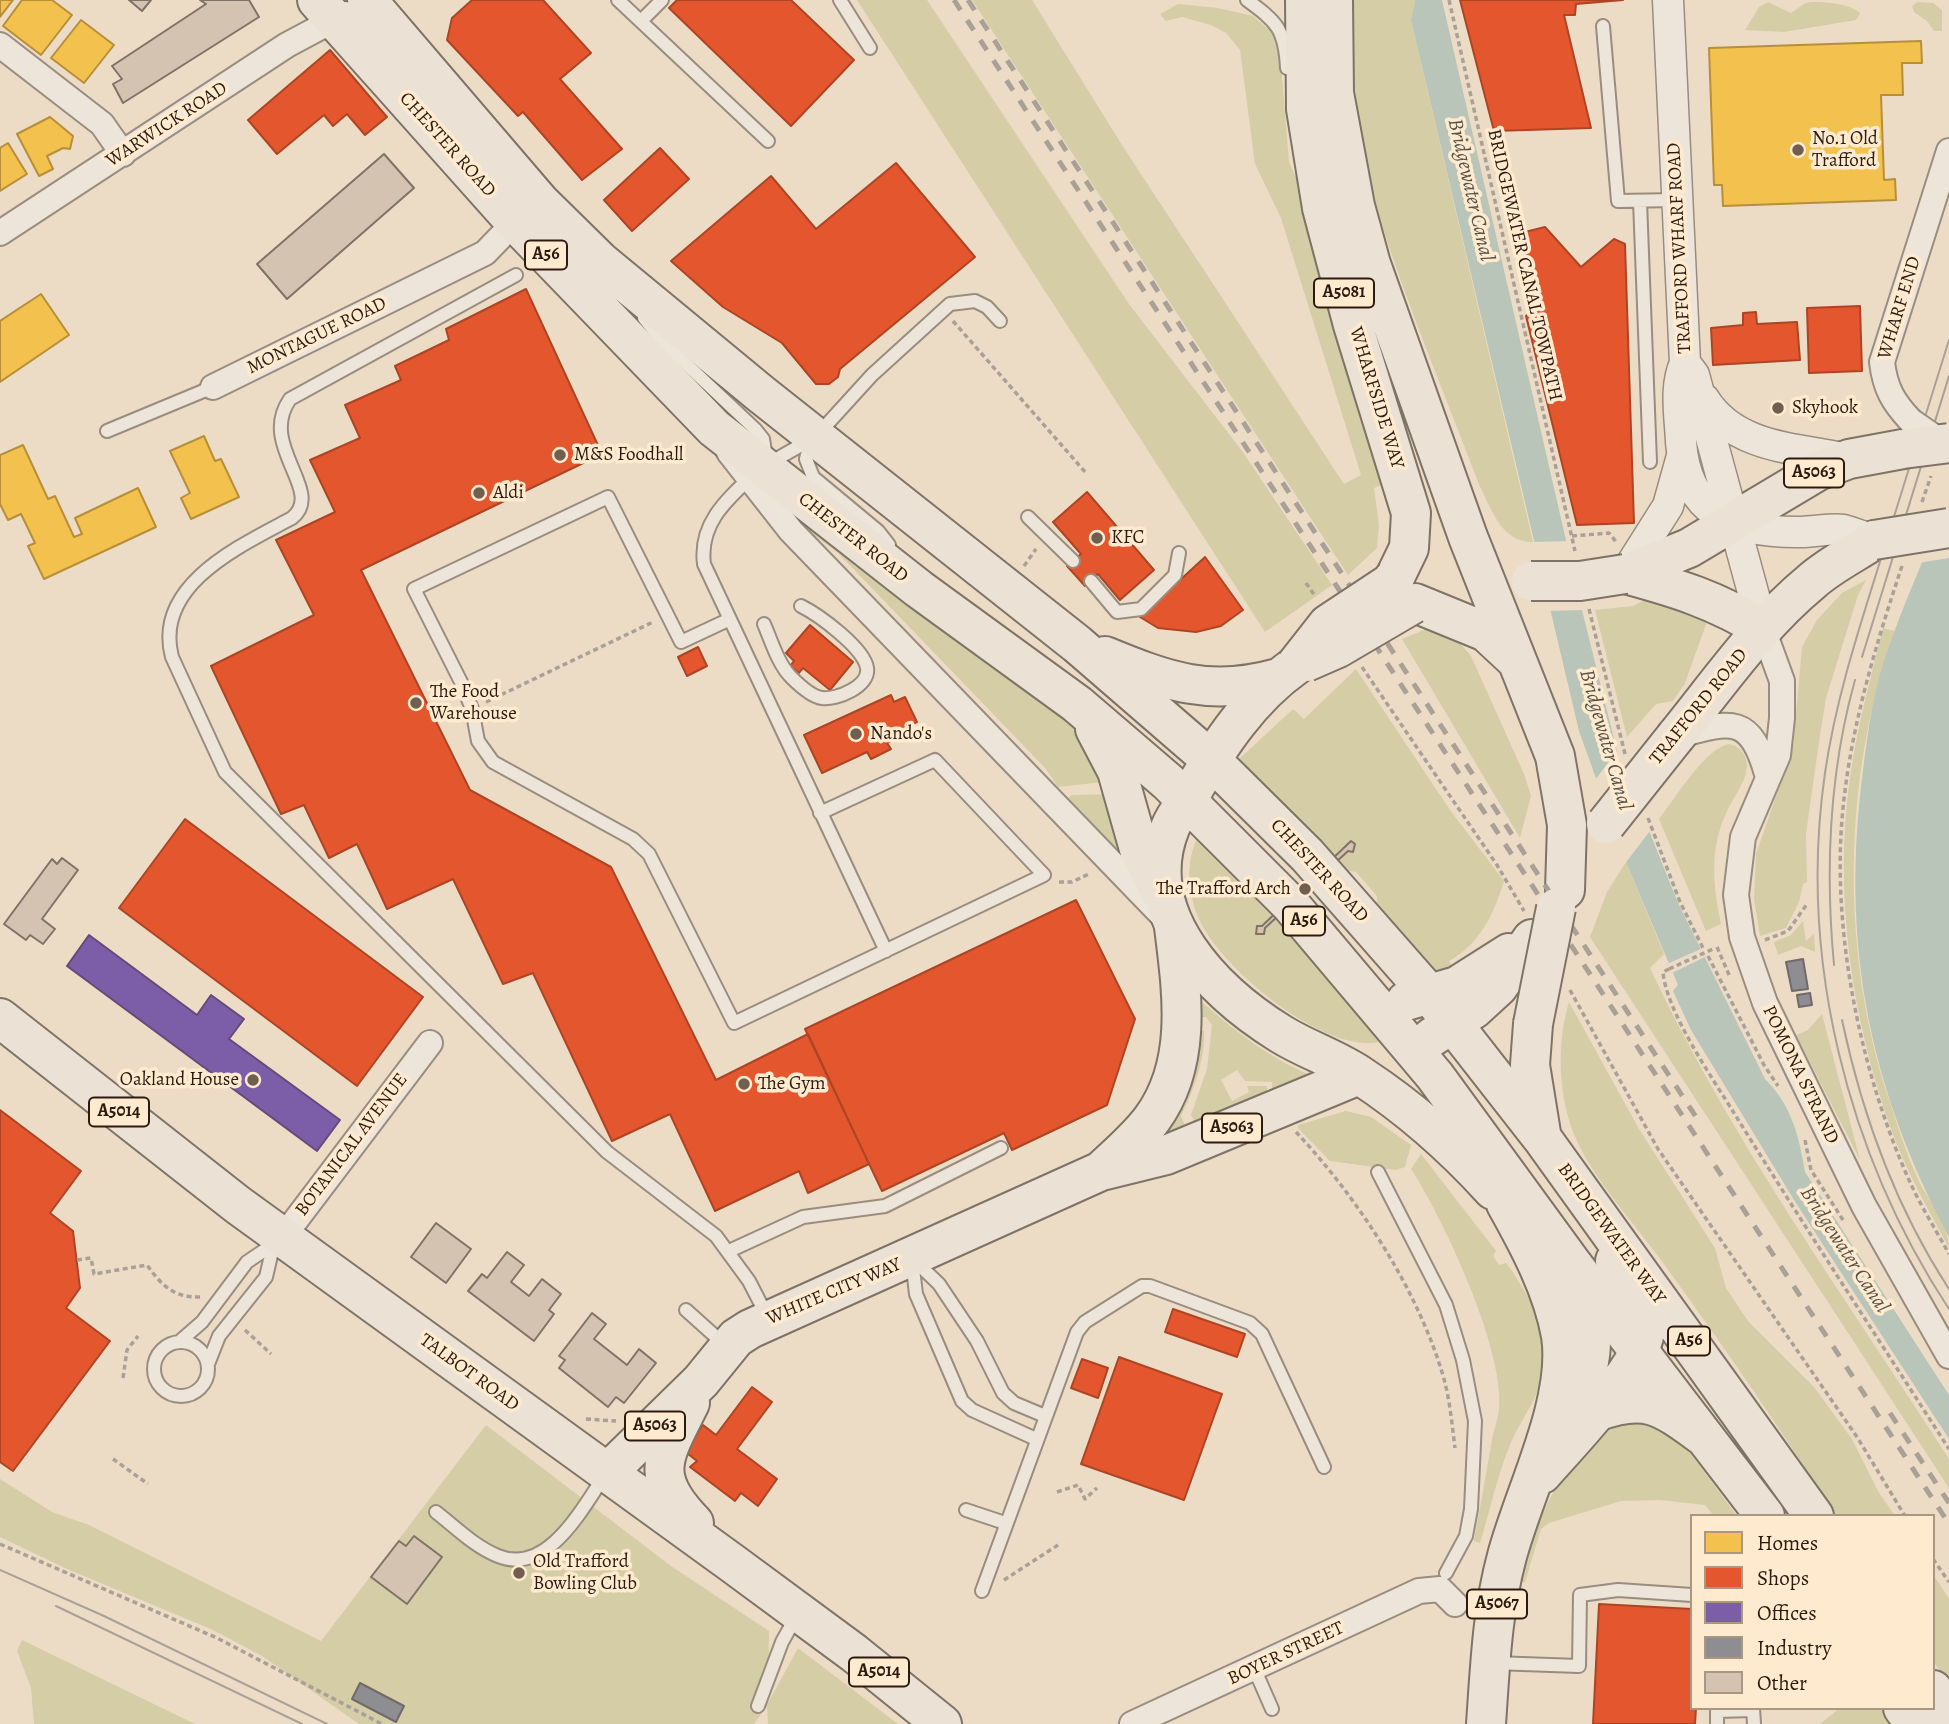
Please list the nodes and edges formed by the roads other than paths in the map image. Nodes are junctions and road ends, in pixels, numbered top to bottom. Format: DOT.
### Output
graph roads {
  1 [pos="618,0"];
  2 [pos="662,0"];
  3 [pos="840,0"];
  4 [pos="1247,0"];
  5 [pos="1304,0"];
  6 [pos="1332,0"];
  7 [pos="1668,0"];
  8 [pos="351,4"];
  9 [pos="641,21"];
  10 [pos="1603,26"];
  11 [pos="0,45"];
  12 [pos="870,48"];
  13 [pos="1288,79"];
  14 [pos="768,141"];
  15 [pos="1949,151"];
  16 [pos="123,154"];
  17 [pos="1678,200"];
  18 [pos="1640,201"];
  19 [pos="515,222"];
  20 [pos="0,233"];
  21 [pos="601,262"];
  22 [pos="516,275"];
  23 [pos="1000,321"];
  24 [pos="1691,375"];
  25 [pos="213,387"];
  26 [pos="107,431"];
  27 [pos="1907,435"];
  28 [pos="816,436"];
  29 [pos="1946,443"];
  30 [pos="1682,454"];
  31 [pos="1849,459"];
  32 [pos="1650,461"];
  33 [pos="755,474"];
  34 [pos="1028,517"];
  35 [pos="1735,522"];
  36 [pos="1949,528"];
  37 [pos="1874,540"];
  38 [pos="1179,553"];
  39 [pos="1621,559"];
  40 [pos="1073,561"];
  41 [pos="1091,581"];
  42 [pos="1486,584"];
  43 [pos="919,589"];
  44 [pos="1407,595"];
  45 [pos="802,606"];
  46 [pos="728,620"];
  47 [pos="764,624"];
  48 [pos="1763,629"];
  49 [pos="1077,644"];
  50 [pos="1520,664"];
  51 [pos="1286,672"];
  52 [pos="1077,704"];
  53 [pos="1676,736"];
  54 [pos="1210,759"];
  55 [pos="1767,775"];
  56 [pos="1187,801"];
  57 [pos="820,814"];
  58 [pos="1555,896"];
  59 [pos="1170,914"];
  60 [pos="886,951"];
  61 [pos="1372,1001"];
  62 [pos="1442,1009"];
  63 [pos="0,1018"];
  64 [pos="430,1043"];
  65 [pos="1413,1049"];
  66 [pos="1359,1075"];
  67 [pos="1001,1147"];
  68 [pos="1552,1152"];
  69 [pos="1101,1171"];
  70 [pos="1378,1172"];
  71 [pos="1506,1204"];
  72 [pos="278,1242"];
  73 [pos="729,1251"];
  74 [pos="1567,1257"];
  75 [pos="912,1258"];
  76 [pos="686,1310"];
  77 [pos="769,1319"];
  78 [pos="179,1342"];
  79 [pos="728,1347"];
  80 [pos="1640,1350"];
  81 [pos="1949,1356"];
  82 [pos="208,1364"];
  83 [pos="701,1381"];
  84 [pos="1596,1412"];
  85 [pos="1045,1416"];
  86 [pos="1036,1439"];
  87 [pos="1707,1439"];
  88 [pos="1324,1467"];
  89 [pos="608,1472"];
  90 [pos="1530,1489"];
  91 [pos="965,1510"];
  92 [pos="436,1512"];
  93 [pos="1763,1514"];
  94 [pos="1813,1514"];
  95 [pos="1004,1523"];
  96 [pos="732,1563"];
  97 [pos="1447,1589"];
  98 [pos="982,1591"];
  99 [pos="1690,1595"];
  100 [pos="799,1612"];
  101 [pos="1490,1663"];
  102 [pos="1254,1668"];
  103 [pos="1935,1693"];
  104 [pos="758,1706"];
  105 [pos="1272,1709"];
  106 [pos="1735,1710"];
  107 [pos="1949,1713"];
  108 [pos="1139,1723"];
  109 [pos="942,1724"];
  110 [pos="1486,1724"];
  111 [pos="1717,1724"];
  1 -- 9 [label="lane"];
  2 -- 9 [label="lane"];
  3 -- 12 [label="lane"];
  4 -- 13 [label="lane"];
  5 -- 44 [label="main road, WHARFSIDE WAY / A5081"];
  6 -- 42 [label="main road, WHARFSIDE WAY / A5081"];
  7 -- 17 [label="street, TRAFFORD WHARF ROAD"];
  8 -- 16 [label="street, WARWICK ROAD"];
  8 -- 19 [label="main road, CHESTER ROAD / A56"];
  8 -- 21 [label="main road, CHESTER ROAD / A56"];
  9 -- 14 [label="lane"];
  10 -- 18 [label="lane"];
  11 -- 16 [label="street"];
  15 -- 27 [label="street, WHARF END"];
  16 -- 20 [label="street, WARWICK ROAD"];
  17 -- 18 [label="lane"];
  17 -- 24 [label="street, TRAFFORD WHARF ROAD"];
  18 -- 32 [label="lane"];
  19 -- 25 [label="street, MONTAGUE ROAD"];
  19 -- 33 [label="main road, CHESTER ROAD / A56"];
  21 -- 28 [label="main road, CHESTER ROAD / A56"];
  21 -- 33 [label="lane"];
  22 -- 73 [label="lane"];
  23 -- 28 [label="lane"];
  24 -- 30 [label="street"];
  24 -- 31 [label="street"];
  24 -- 35 [label="street, TRAFFORD WHARF ROAD"];
  25 -- 26 [label="lane, MONTAGUE ROAD"];
  27 -- 29 [label="main road, TRAFFORD ROAD / A5063, bridge"];
  27 -- 31 [label="main road, TRAFFORD ROAD / A5063"];
  28 -- 33 [label="lane"];
  28 -- 43 [label="lane"];
  28 -- 49 [label="main road, CHESTER ROAD / A56"];
  30 -- 35 [label="street"];
  30 -- 39 [label="street"];
  31 -- 35 [label="main road, TRAFFORD ROAD / A5063"];
  33 -- 43 [label="main road, CHESTER ROAD / A56"];
  33 -- 46 [label="lane"];
  33 -- 59 [label="street"];
  34 -- 40 [label="lane"];
  35 -- 37 [label="street"];
  35 -- 39 [label="main road, TRAFFORD ROAD / A5063"];
  35 -- 48 [label="street, TRAFFORD WHARF ROAD"];
  36 -- 37 [label="main road, TRAFFORD ROAD, bridge"];
  37 -- 48 [label="main road, TRAFFORD ROAD"];
  38 -- 41 [label="lane"];
  39 -- 42 [label="main road, TRAFFORD ROAD / A5063, bridge"];
  39 -- 48 [label="main road, TRAFFORD ROAD / A5063"];
  42 -- 44 [label="main road, TRAFFORD ROAD / A5063"];
  42 -- 50 [label="main road, A5081"];
  43 -- 52 [label="main road, CHESTER ROAD / A56"];
  44 -- 50 [label="main road, A5081"];
  44 -- 51 [label="main road, A5063, bridge"];
  45 -- 47 [label="lane"];
  46 -- 57 [label="lane"];
  46 -- 60 [label="lane"];
  48 -- 53 [label="main road, TRAFFORD ROAD"];
  48 -- 55 [label="street, POMONA STRAND"];
  49 -- 51 [label="main road, A56"];
  49 -- 54 [label="main road, CHESTER ROAD / A56"];
  50 -- 58 [label="main road, A5081"];
  51 -- 54 [label="main road"];
  52 -- 56 [label="main road, CHESTER ROAD / A56"];
  52 -- 59 [label="main road, A56"];
  53 -- 55 [label="street"];
  53 -- 58 [label="main road, TRAFFORD ROAD, bridge"];
  54 -- 56 [label="main road"];
  54 -- 62 [label="main road, CHESTER ROAD / A56"];
  55 -- 81 [label="street, POMONA STRAND"];
  56 -- 59 [label="main road"];
  56 -- 61 [label="main road, CHESTER ROAD / A56"];
  57 -- 60 [label="lane"];
  57 -- 60 [label="lane"];
  58 -- 62 [label="main road, WHITE CITY WAY"];
  58 -- 68 [label="main road, bridge"];
  59 -- 66 [label="main road, A56"];
  59 -- 69 [label="main road, WHITE CITY WAY / A5063"];
  61 -- 62 [label="main road"];
  61 -- 65 [label="main road, CHESTER ROAD / A56"];
  62 -- 65 [label="main road, WHITE CITY WAY"];
  62 -- 68 [label="main road, BRIDGEWATER WAY / A56"];
  63 -- 72 [label="main road, TALBOT ROAD / A5014"];
  64 -- 72 [label="street, BOTANICAL AVENUE"];
  65 -- 66 [label="main road, WHITE CITY WAY"];
  65 -- 74 [label="main road, A56"];
  66 -- 69 [label="main road, WHITE CITY WAY / A5063"];
  66 -- 71 [label="main road"];
  67 -- 73 [label="lane"];
  68 -- 80 [label="main road, A5067"];
  68 -- 94 [label="main road, BRIDGEWATER WAY / A56"];
  69 -- 75 [label="main road, WHITE CITY WAY / A5063"];
  70 -- 97 [label="lane"];
  71 -- 74 [label="main road"];
  71 -- 90 [label="main road"];
  72 -- 78 [label="lane"];
  72 -- 82 [label="lane"];
  72 -- 89 [label="main road, TALBOT ROAD / A5014"];
  73 -- 77 [label="lane"];
  74 -- 80 [label="main road, A56"];
  74 -- 90 [label="main road, A5067"];
  75 -- 77 [label="main road, WHITE CITY WAY / A5063"];
  75 -- 85 [label="lane"];
  75 -- 86 [label="lane"];
  76 -- 79 [label="lane"];
  77 -- 79 [label="main road, WHITE CITY WAY / A5063"];
  78 -- 82 [label="lane"];
  78 -- 82 [label="lane"];
  79 -- 83 [label="main road, WHITE CITY WAY / A5063"];
  80 -- 84 [label="main road, A5067"];
  80 -- 87 [label="main road, A56"];
  83 -- 89 [label="main road, WHITE CITY WAY / A5063"];
  83 -- 96 [label="main road"];
  84 -- 87 [label="main road"];
  84 -- 90 [label="main road, A5067"];
  85 -- 86 [label="lane"];
  85 -- 88 [label="lane"];
  86 -- 95 [label="lane"];
  87 -- 93 [label="main road, A56"];
  89 -- 92 [label="lane"];
  89 -- 96 [label="main road, TALBOT ROAD / A5014"];
  90 -- 101 [label="main road, A5067"];
  91 -- 95 [label="lane"];
  95 -- 98 [label="lane"];
  96 -- 100 [label="main road, TALBOT ROAD / A5014"];
  97 -- 102 [label="street, BOYER STREET"];
  99 -- 101 [label="lane"];
  100 -- 104 [label="lane"];
  100 -- 109 [label="main road, TALBOT ROAD / A5014"];
  101 -- 110 [label="main road, A5067"];
  102 -- 105 [label="lane"];
  102 -- 108 [label="street, BOYER STREET"];
  103 -- 107 [label="main road"];
  106 -- 111 [label="lane"];
}
